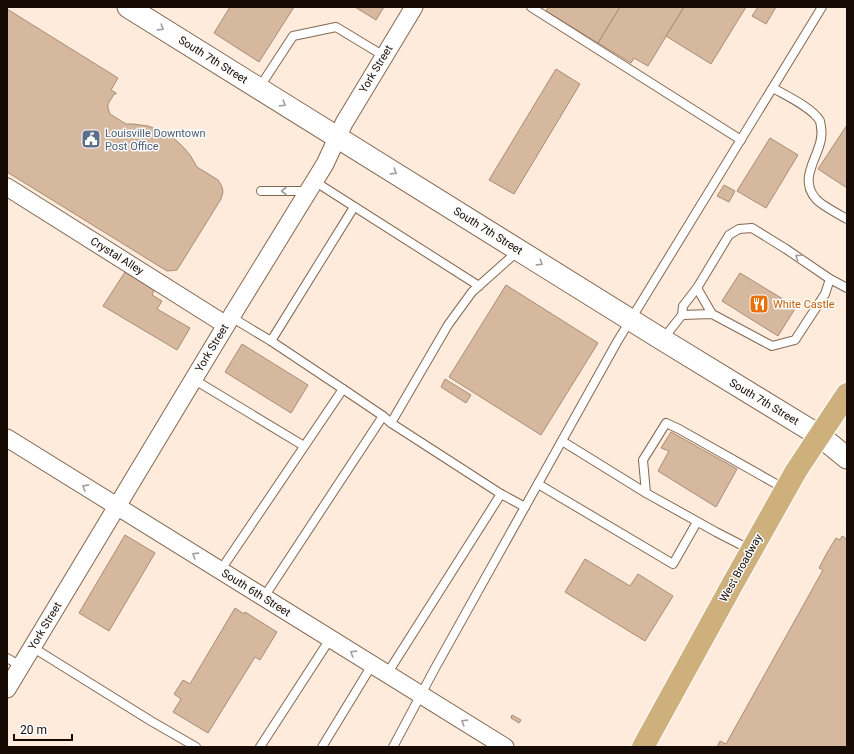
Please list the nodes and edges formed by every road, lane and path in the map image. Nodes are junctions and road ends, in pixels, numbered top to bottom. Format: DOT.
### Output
graph roads {
  1 [pos="128,7"];
  2 [pos="414,7"];
  3 [pos="531,7"];
  4 [pos="822,7"];
  5 [pos="384,56"];
  6 [pos="259,88"];
  7 [pos="772,88"];
  8 [pos="338,138"];
  9 [pos="741,140"];
  10 [pos="7,186"];
  11 [pos="311,186"];
  12 [pos="261,191"];
  13 [pos="354,207"];
  14 [pos="847,219"];
  15 [pos="519,250"];
  16 [pos="830,279"];
  17 [pos="479,286"];
  18 [pos="697,288"];
  19 [pos="847,288"];
  20 [pos="712,314"];
  21 [pos="682,315"];
  22 [pos="631,320"];
  23 [pos="228,321"];
  24 [pos="663,340"];
  25 [pos="271,341"];
  26 [pos="193,380"];
  27 [pos="343,389"];
  28 [pos="847,394"];
  29 [pos="383,416"];
  30 [pos="391,423"];
  31 [pos="820,436"];
  32 [pos="7,438"];
  33 [pos="562,441"];
  34 [pos="304,446"];
  35 [pos="847,458"];
  36 [pos="538,484"];
  37 [pos="786,490"];
  38 [pos="646,493"];
  39 [pos="501,494"];
  40 [pos="116,506"];
  41 [pos="525,507"];
  42 [pos="697,522"];
  43 [pos="752,550"];
  44 [pos="220,571"];
  45 [pos="264,597"];
  46 [pos="330,639"];
  47 [pos="32,647"];
  48 [pos="14,662"];
  49 [pos="372,664"];
  50 [pos="387,674"];
  51 [pos="7,688"];
  52 [pos="421,695"];
  53 [pos="196,747"];
  54 [pos="260,747"];
  55 [pos="322,747"];
  56 [pos="393,747"];
  57 [pos="505,747"];
  58 [pos="642,747"];
  1 -- 6 [label="street, South 7th Street, one-way"];
  2 -- 5 [label="street, York Street"];
  3 -- 9 [label="lane"];
  4 -- 7 [label="lane"];
  5 -- 6 [label="lane"];
  5 -- 8 [label="street, York Street"];
  6 -- 8 [label="street, South 7th Street, one-way"];
  7 -- 9 [label="lane"];
  7 -- 14 [label="lane"];
  8 -- 11 [label="street, York Street"];
  8 -- 15 [label="street, South 7th Street, one-way"];
  9 -- 22 [label="lane"];
  10 -- 23 [label="street, Crystal Alley"];
  11 -- 12 [label="lane, one-way"];
  11 -- 13 [label="lane"];
  11 -- 23 [label="street, York Street"];
  13 -- 17 [label="lane"];
  13 -- 25 [label="lane"];
  15 -- 17 [label="lane"];
  15 -- 22 [label="street, South 7th Street, one-way"];
  16 -- 18 [label="lane, one-way"];
  16 -- 19 [label="lane"];
  16 -- 20 [label="lane"];
  17 -- 30 [label="lane"];
  18 -- 20 [label="lane"];
  18 -- 21 [label="lane"];
  20 -- 21 [label="lane"];
  21 -- 24 [label="lane"];
  22 -- 24 [label="street, South 7th Street"];
  22 -- 33 [label="lane"];
  23 -- 25 [label="lane"];
  23 -- 26 [label="street, York Street"];
  24 -- 31 [label="street, South 7th Street"];
  25 -- 27 [label="lane"];
  26 -- 34 [label="lane"];
  26 -- 40 [label="street, York Street"];
  27 -- 29 [label="lane"];
  27 -- 34 [label="lane"];
  28 -- 31 [label="main road, West Broadway"];
  29 -- 30 [label="lane"];
  29 -- 45 [label="lane"];
  30 -- 39 [label="lane"];
  31 -- 35 [label="street, South 7th Street"];
  31 -- 37 [label="main road, West Broadway"];
  40 -- 32 [label="street, South 6th Street, one-way"];
  33 -- 36 [label="lane"];
  33 -- 38 [label="lane"];
  34 -- 44 [label="lane"];
  36 -- 41 [label="lane"];
  36 -- 42 [label="lane"];
  37 -- 38 [label="lane"];
  37 -- 43 [label="main road, West Broadway"];
  38 -- 42 [label="lane"];
  39 -- 41 [label="lane"];
  39 -- 50 [label="lane"];
  44 -- 40 [label="street, South 6th Street, one-way"];
  40 -- 47 [label="street, York Street"];
  41 -- 52 [label="lane"];
  42 -- 43 [label="lane"];
  43 -- 58 [label="main road, West Broadway"];
  44 -- 45 [label="street, South 6th Street"];
  45 -- 46 [label="street, South 6th Street"];
  49 -- 46 [label="street, South 6th Street, one-way"];
  46 -- 54 [label="lane"];
  47 -- 48 [label="street, York Street"];
  47 -- 53 [label="lane"];
  48 -- 51 [label="street, York Street"];
  49 -- 50 [label="street, South 6th Street"];
  49 -- 55 [label="lane"];
  50 -- 52 [label="street, South 6th Street"];
  52 -- 56 [label="lane"];
  57 -- 52 [label="street, South 6th Street, one-way"];
}
